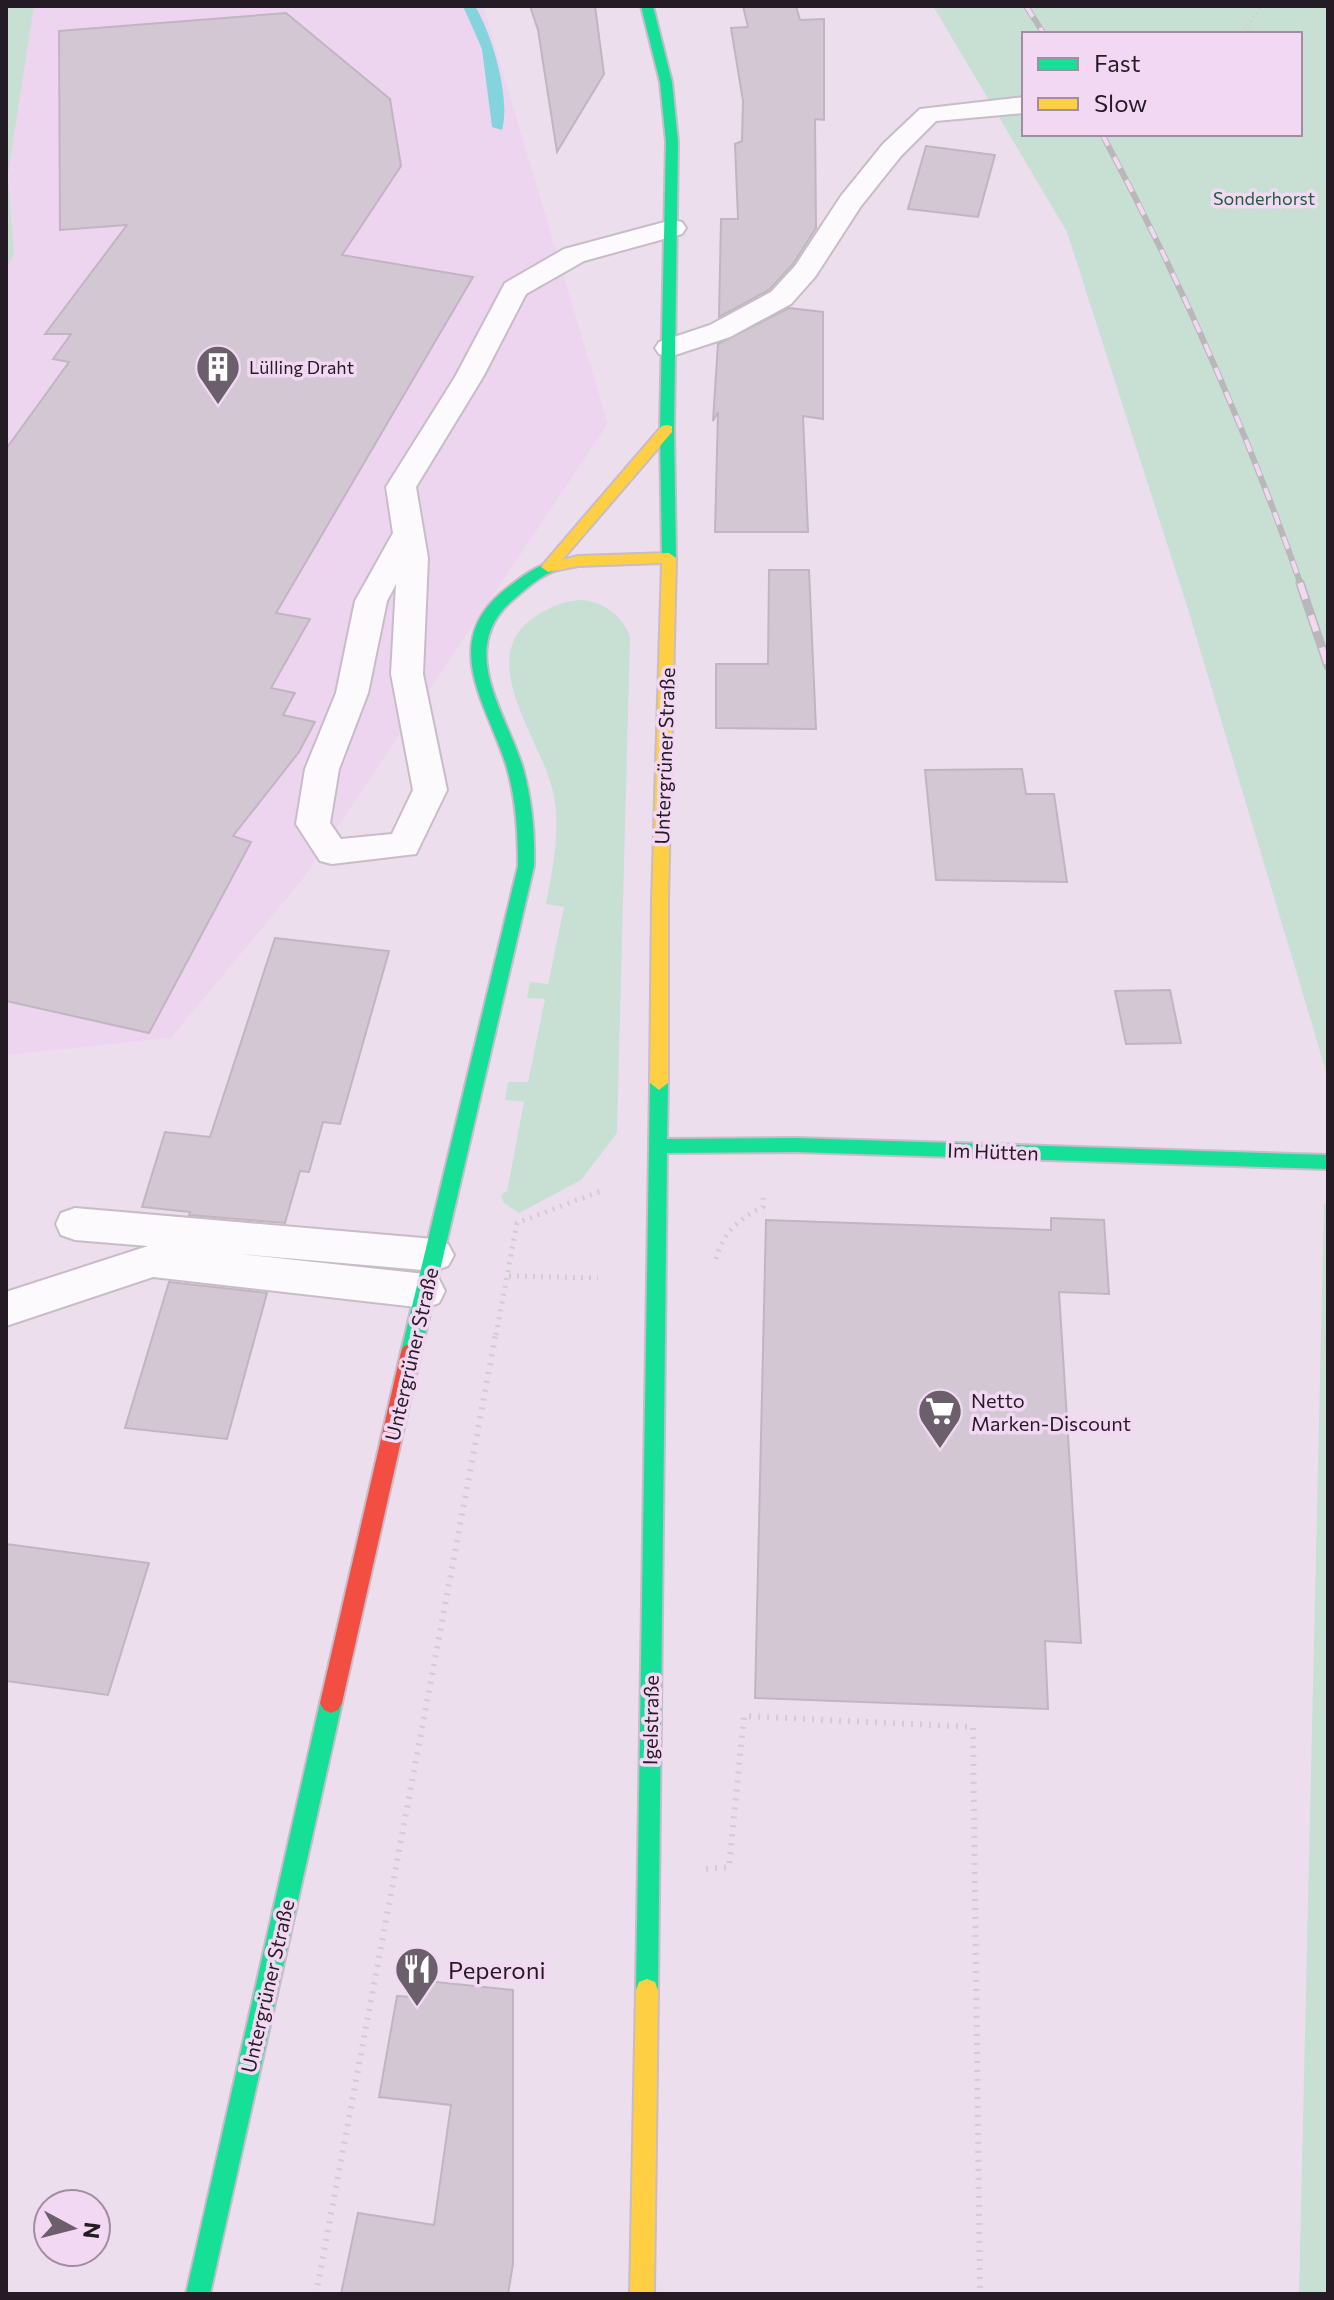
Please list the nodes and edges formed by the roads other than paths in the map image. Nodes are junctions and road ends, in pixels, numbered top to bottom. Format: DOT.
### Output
graph roads {
  1 [pos="647,6"];
  2 [pos="1022,105"];
  3 [pos="672,228"];
  4 [pos="669,348"];
  5 [pos="667,429"];
  6 [pos="409,533"];
  7 [pos="669,558"];
  8 [pos="548,567"];
  9 [pos="659,1146"];
  10 [pos="1328,1162"];
  11 [pos="75,1224"];
  12 [pos="430,1273"];
  13 [pos="6,1309"];
  14 [pos="198,2294"];
  15 [pos="642,2294"];
  1 -- 3 [label="main road, Untergrüner Straße"];
  2 -- 4 [label="lane"];
  3 -- 4 [label="main road, Untergrüner Straße"];
  3 -- 6 [label="lane"];
  4 -- 5 [label="main road, Untergrüner Straße"];
  5 -- 7 [label="main road, Untergrüner Straße"];
  5 -- 8 [label="main road"];
  6 -- 6 [label="lane"];
  7 -- 8 [label="main road, Untergrüner Straße"];
  7 -- 9 [label="main road, Untergrüner Straße"];
  8 -- 12 [label="main road, Untergrüner Straße"];
  9 -- 10 [label="main road, Im Hütten"];
  9 -- 15 [label="main road, Igelstraße"];
  11 -- 12 [label="lane"];
  12 -- 13 [label="lane"];
  12 -- 14 [label="main road, Untergrüner Straße"];
}
